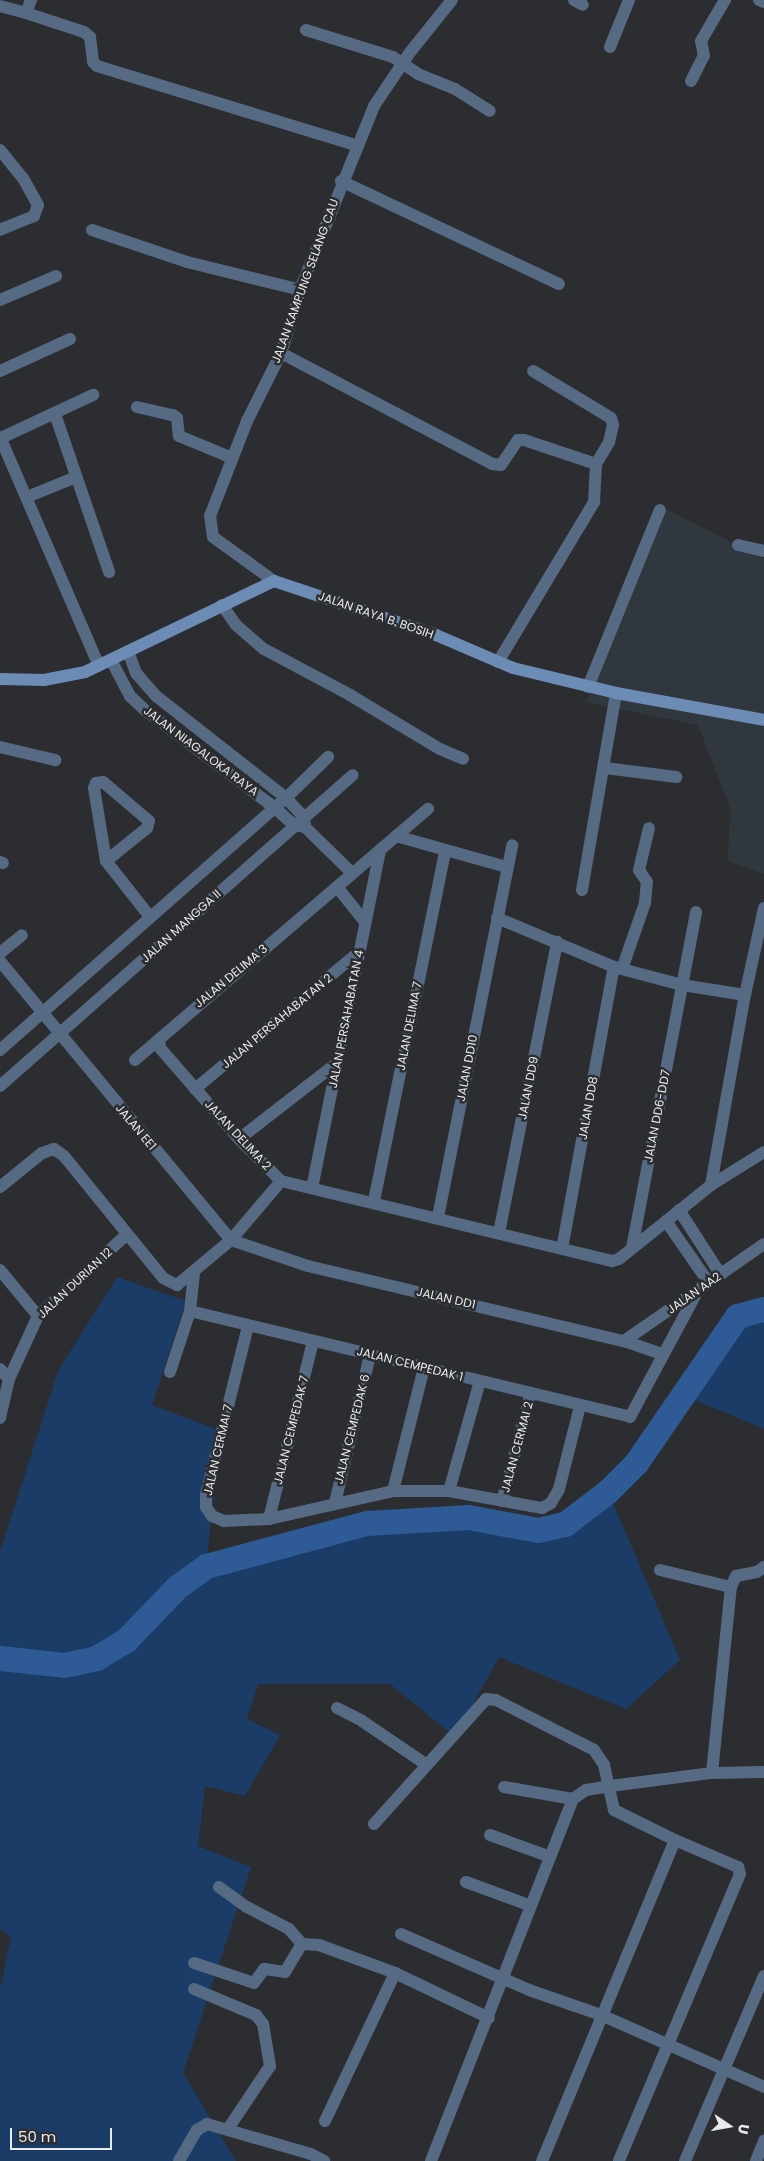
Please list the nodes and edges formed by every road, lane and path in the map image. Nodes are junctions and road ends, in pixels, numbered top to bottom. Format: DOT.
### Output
graph roads {
  1 [pos="31,0"];
  2 [pos="452,0"];
  3 [pos="629,0"];
  4 [pos="725,0"];
  5 [pos="759,0"];
  6 [pos="764,2"];
  7 [pos="0,6"];
  8 [pos="26,13"];
  9 [pos="306,30"];
  10 [pos="610,47"];
  11 [pos="402,62"];
  12 [pos="691,81"];
  13 [pos="490,111"];
  14 [pos="356,145"];
  15 [pos="0,150"];
  16 [pos="5,161"];
  17 [pos="341,182"];
  18 [pos="0,230"];
  19 [pos="92,230"];
  20 [pos="56,276"];
  21 [pos="559,284"];
  22 [pos="301,290"];
  23 [pos="0,300"];
  24 [pos="70,339"];
  25 [pos="281,354"];
  26 [pos="0,371"];
  27 [pos="533,371"];
  28 [pos="93,395"];
  29 [pos="137,407"];
  30 [pos="55,414"];
  31 [pos="0,438"];
  32 [pos="232,458"];
  33 [pos="596,464"];
  34 [pos="76,477"];
  35 [pos="27,497"];
  36 [pos="660,510"];
  37 [pos="738,545"];
  38 [pos="764,551"];
  39 [pos="110,572"];
  40 [pos="274,581"];
  41 [pos="222,605"];
  42 [pos="128,651"];
  43 [pos="498,662"];
  44 [pos="105,663"];
  45 [pos="0,679"];
  46 [pos="588,687"];
  47 [pos="616,693"];
  48 [pos="764,720"];
  49 [pos="0,747"];
  50 [pos="328,757"];
  51 [pos="463,759"];
  52 [pos="55,760"];
  53 [pos="605,768"];
  54 [pos="353,775"];
  55 [pos="676,777"];
  56 [pos="286,798"];
  57 [pos="275,808"];
  58 [pos="428,809"];
  59 [pos="301,823"];
  60 [pos="649,828"];
  61 [pos="396,836"];
  62 [pos="512,845"];
  63 [pos="380,850"];
  64 [pos="445,852"];
  65 [pos="106,861"];
  66 [pos="506,867"];
  67 [pos="352,873"];
  68 [pos="337,887"];
  69 [pos="582,890"];
  70 [pos="764,908"];
  71 [pos="696,912"];
  72 [pos="150,917"];
  73 [pos="497,918"];
  74 [pos="365,922"];
  75 [pos="22,935"];
  76 [pos="557,942"];
  77 [pos="359,952"];
  78 [pos="0,953"];
  79 [pos="0,961"];
  80 [pos="618,968"];
  81 [pos="682,985"];
  82 [pos="745,995"];
  83 [pos="43,1013"];
  84 [pos="59,1035"];
  85 [pos="159,1040"];
  86 [pos="0,1050"];
  87 [pos="135,1060"];
  88 [pos="337,1063"];
  89 [pos="0,1086"];
  90 [pos="195,1089"];
  91 [pos="239,1139"];
  92 [pos="764,1152"];
  93 [pos="281,1181"];
  94 [pos="711,1185"];
  95 [pos="0,1187"];
  96 [pos="312,1188"];
  97 [pos="374,1201"];
  98 [pos="679,1210"];
  99 [pos="438,1217"];
  100 [pos="666,1221"];
  101 [pos="499,1233"];
  102 [pos="126,1235"];
  103 [pos="231,1240"];
  104 [pos="764,1244"];
  105 [pos="632,1248"];
  106 [pos="562,1249"];
  107 [pos="0,1270"];
  108 [pos="194,1272"];
  109 [pos="721,1275"];
  110 [pos="709,1283"];
  111 [pos="697,1292"];
  112 [pos="190,1311"];
  113 [pos="38,1316"];
  114 [pos="248,1326"];
  115 [pos="313,1341"];
  116 [pos="624,1341"];
  117 [pos="662,1354"];
  118 [pos="370,1355"];
  119 [pos="424,1368"];
  120 [pos="0,1369"];
  121 [pos="170,1372"];
  122 [pos="9,1379"];
  123 [pos="480,1381"];
  124 [pos="531,1394"];
  125 [pos="580,1406"];
  126 [pos="0,1418"];
  127 [pos="393,1491"];
  128 [pos="449,1491"];
  129 [pos="502,1501"];
  130 [pos="334,1503"];
  131 [pos="269,1519"];
  132 [pos="764,1567"];
  133 [pos="660,1570"];
  134 [pos="731,1587"];
  135 [pos="337,1708"];
  136 [pos="427,1765"];
  137 [pos="764,1772"];
  138 [pos="712,1773"];
  139 [pos="610,1786"];
  140 [pos="504,1787"];
  141 [pos="573,1798"];
  142 [pos="374,1824"];
  143 [pos="490,1835"];
  144 [pos="675,1840"];
  145 [pos="548,1856"];
  146 [pos="466,1882"];
  147 [pos="219,1887"];
  148 [pos="529,1905"];
  149 [pos="401,1934"];
  150 [pos="302,1944"];
  151 [pos="194,1963"];
  152 [pos="395,1973"];
  153 [pos="764,1976"];
  154 [pos="504,1979"];
  155 [pos="194,1989"];
  156 [pos="601,2015"];
  157 [pos="489,2018"];
  158 [pos="669,2045"];
  159 [pos="724,2069"];
  160 [pos="764,2087"];
  161 [pos="325,2121"];
  162 [pos="228,2129"];
  163 [pos="764,2141"];
  164 [pos="179,2161"];
  165 [pos="324,2161"];
  166 [pos="431,2161"];
  167 [pos="542,2161"];
  168 [pos="619,2161"];
  169 [pos="685,2161"];
  170 [pos="756,2161"];
  1 -- 8 [label="street"];
  2 -- 11 [label="street, JALAN KAMPUNG SELANG CAU"];
  3 -- 10 [label="street"];
  4 -- 12 [label="street"];
  5 -- 6 [label="street"];
  7 -- 8 [label="street"];
  8 -- 14 [label="street"];
  9 -- 11 [label="street"];
  11 -- 13 [label="street"];
  11 -- 14 [label="street, JALAN KAMPUNG SELANG CAU"];
  14 -- 17 [label="street, JALAN KAMPUNG SELANG CAU"];
  15 -- 16 [label="street"];
  16 -- 18 [label="street"];
  17 -- 21 [label="street"];
  17 -- 22 [label="street, JALAN KAMPUNG SELANG CAU"];
  19 -- 22 [label="street"];
  20 -- 23 [label="street"];
  22 -- 25 [label="street, JALAN KAMPUNG SELANG CAU"];
  24 -- 26 [label="street"];
  25 -- 32 [label="street, JALAN KAMPUNG SELANG CAU"];
  25 -- 33 [label="street"];
  27 -- 33 [label="street"];
  28 -- 30 [label="street"];
  29 -- 32 [label="street"];
  30 -- 31 [label="street"];
  30 -- 34 [label="street"];
  31 -- 35 [label="street, JALAN NIAGALOKA RAYA"];
  32 -- 40 [label="street, JALAN KAMPUNG SELANG CAU"];
  33 -- 43 [label="street"];
  34 -- 35 [label="street"];
  34 -- 39 [label="street"];
  35 -- 44 [label="street, JALAN NIAGALOKA RAYA"];
  36 -- 46 [label="street"];
  37 -- 38 [label="street"];
  40 -- 41 [label="main road"];
  40 -- 43 [label="main road, JALAN RAYA B. BOSIH"];
  41 -- 42 [label="main road"];
  41 -- 51 [label="street"];
  42 -- 44 [label="main road"];
  42 -- 56 [label="street, JALAN NIAGALOKA RAYA"];
  43 -- 46 [label="main road, JALAN RAYA B. BOSIH"];
  44 -- 45 [label="main road"];
  44 -- 57 [label="street, JALAN NIAGALOKA RAYA"];
  46 -- 47 [label="main road, JALAN RAYA B. BOSIH"];
  47 -- 48 [label="main road, JALAN RAYA B. BOSIH"];
  47 -- 53 [label="street"];
  49 -- 52 [label="street"];
  50 -- 56 [label="street"];
  53 -- 55 [label="street"];
  53 -- 69 [label="street"];
  54 -- 59 [label="street, JALAN MANGGA II"];
  56 -- 57 [label="street"];
  56 -- 59 [label="street, JALAN NIAGALOKA RAYA"];
  57 -- 59 [label="street, JALAN NIAGALOKA RAYA"];
  57 -- 72 [label="street"];
  58 -- 61 [label="street, JALAN DELIMA 3"];
  59 -- 67 [label="street, JALAN NIAGALOKA RAYA"];
  59 -- 84 [label="street, JALAN MANGGA II"];
  60 -- 80 [label="street, JALAN DD8"];
  61 -- 63 [label="street, JALAN DELIMA 3"];
  61 -- 64 [label="street"];
  62 -- 66 [label="street, JALAN DD10"];
  63 -- 67 [label="street, JALAN DELIMA 3"];
  63 -- 74 [label="street, JALAN PERSAHABATAN 4"];
  64 -- 66 [label="street"];
  64 -- 97 [label="street, JALAN DELIMA 7"];
  65 -- 65 [label="street"];
  65 -- 72 [label="street"];
  66 -- 73 [label="street, JALAN DD10"];
  67 -- 68 [label="street, JALAN DELIMA 3"];
  68 -- 74 [label="street"];
  68 -- 85 [label="street, JALAN DELIMA 3"];
  70 -- 82 [label="street"];
  71 -- 81 [label="street, JALAN DD6-DD7"];
  72 -- 83 [label="street"];
  73 -- 76 [label="street"];
  73 -- 99 [label="street, JALAN DD10"];
  74 -- 77 [label="street, JALAN PERSAHABATAN 4"];
  75 -- 78 [label="street"];
  76 -- 80 [label="street"];
  76 -- 101 [label="street, JALAN DD9"];
  77 -- 88 [label="street, JALAN PERSAHABATAN 4"];
  77 -- 90 [label="street, JALAN PERSAHABATAN 2"];
  79 -- 83 [label="street, JALAN EE1"];
  80 -- 81 [label="street"];
  80 -- 106 [label="street, JALAN DD8"];
  81 -- 82 [label="street"];
  81 -- 105 [label="street, JALAN DD6-DD7"];
  82 -- 94 [label="street"];
  83 -- 84 [label="street, JALAN EE1"];
  83 -- 86 [label="street"];
  84 -- 89 [label="street, JALAN MANGGA II"];
  84 -- 103 [label="street, JALAN EE1"];
  85 -- 87 [label="street, JALAN DELIMA 3"];
  85 -- 90 [label="street"];
  88 -- 91 [label="street"];
  88 -- 96 [label="street, JALAN PERSAHABATAN 4"];
  90 -- 91 [label="street, JALAN DELIMA 2"];
  91 -- 93 [label="street, JALAN DELIMA 2"];
  92 -- 94 [label="street"];
  93 -- 96 [label="street"];
  93 -- 103 [label="street"];
  94 -- 98 [label="street"];
  95 -- 102 [label="street"];
  96 -- 97 [label="street"];
  97 -- 99 [label="street"];
  98 -- 100 [label="street"];
  98 -- 109 [label="street"];
  99 -- 101 [label="street"];
  100 -- 105 [label="street"];
  100 -- 110 [label="street"];
  101 -- 106 [label="street"];
  102 -- 108 [label="street"];
  102 -- 113 [label="street, JALAN DURIAN 12"];
  103 -- 108 [label="street"];
  103 -- 116 [label="street, JALAN DD1"];
  104 -- 109 [label="street, JALAN AA2"];
  105 -- 106 [label="street"];
  107 -- 113 [label="street"];
  108 -- 112 [label="street"];
  109 -- 110 [label="street, JALAN AA2"];
  110 -- 111 [label="street, JALAN AA2"];
  111 -- 116 [label="street, JALAN AA2"];
  111 -- 117 [label="street"];
  112 -- 114 [label="street, JALAN CEMPEDAK 1"];
  112 -- 121 [label="street"];
  113 -- 122 [label="street, JALAN DURIAN 12"];
  114 -- 115 [label="street, JALAN CEMPEDAK 1"];
  114 -- 131 [label="street, JALAN CERMAI 7"];
  115 -- 118 [label="street, JALAN CEMPEDAK 1"];
  115 -- 131 [label="street, JALAN CEMPEDAK 7"];
  116 -- 117 [label="street, JALAN DD1"];
  117 -- 125 [label="street, JALAN CEMPEDAK 1"];
  118 -- 119 [label="street, JALAN CEMPEDAK 1"];
  118 -- 130 [label="street, JALAN CEMPEDAK 6"];
  119 -- 123 [label="street, JALAN CEMPEDAK 1"];
  119 -- 127 [label="street"];
  120 -- 122 [label="street"];
  122 -- 126 [label="street, JALAN DURIAN 12"];
  123 -- 124 [label="street, JALAN CEMPEDAK 1"];
  123 -- 128 [label="street"];
  124 -- 125 [label="street, JALAN CEMPEDAK 1"];
  124 -- 129 [label="street, JALAN CERMAI 2"];
  125 -- 129 [label="street"];
  127 -- 128 [label="street"];
  127 -- 130 [label="street"];
  128 -- 129 [label="street"];
  130 -- 131 [label="street"];
  132 -- 134 [label="street"];
  133 -- 134 [label="street"];
  134 -- 138 [label="street"];
  135 -- 136 [label="street"];
  136 -- 139 [label="street"];
  136 -- 142 [label="street"];
  137 -- 138 [label="street"];
  138 -- 139 [label="street"];
  139 -- 141 [label="street"];
  139 -- 144 [label="street"];
  140 -- 141 [label="street"];
  141 -- 145 [label="street"];
  143 -- 145 [label="street"];
  144 -- 156 [label="street"];
  144 -- 158 [label="street"];
  145 -- 148 [label="street"];
  146 -- 148 [label="street"];
  147 -- 150 [label="street"];
  148 -- 154 [label="street"];
  149 -- 154 [label="street"];
  150 -- 151 [label="street"];
  150 -- 152 [label="street"];
  152 -- 157 [label="street"];
  152 -- 161 [label="street"];
  153 -- 159 [label="street"];
  154 -- 156 [label="street"];
  154 -- 157 [label="street"];
  155 -- 162 [label="street"];
  156 -- 158 [label="street"];
  156 -- 167 [label="street"];
  157 -- 166 [label="street"];
  158 -- 159 [label="street"];
  158 -- 168 [label="street"];
  159 -- 160 [label="street"];
  159 -- 169 [label="street"];
  162 -- 164 [label="street"];
  162 -- 165 [label="street"];
  163 -- 170 [label="street"];
}
